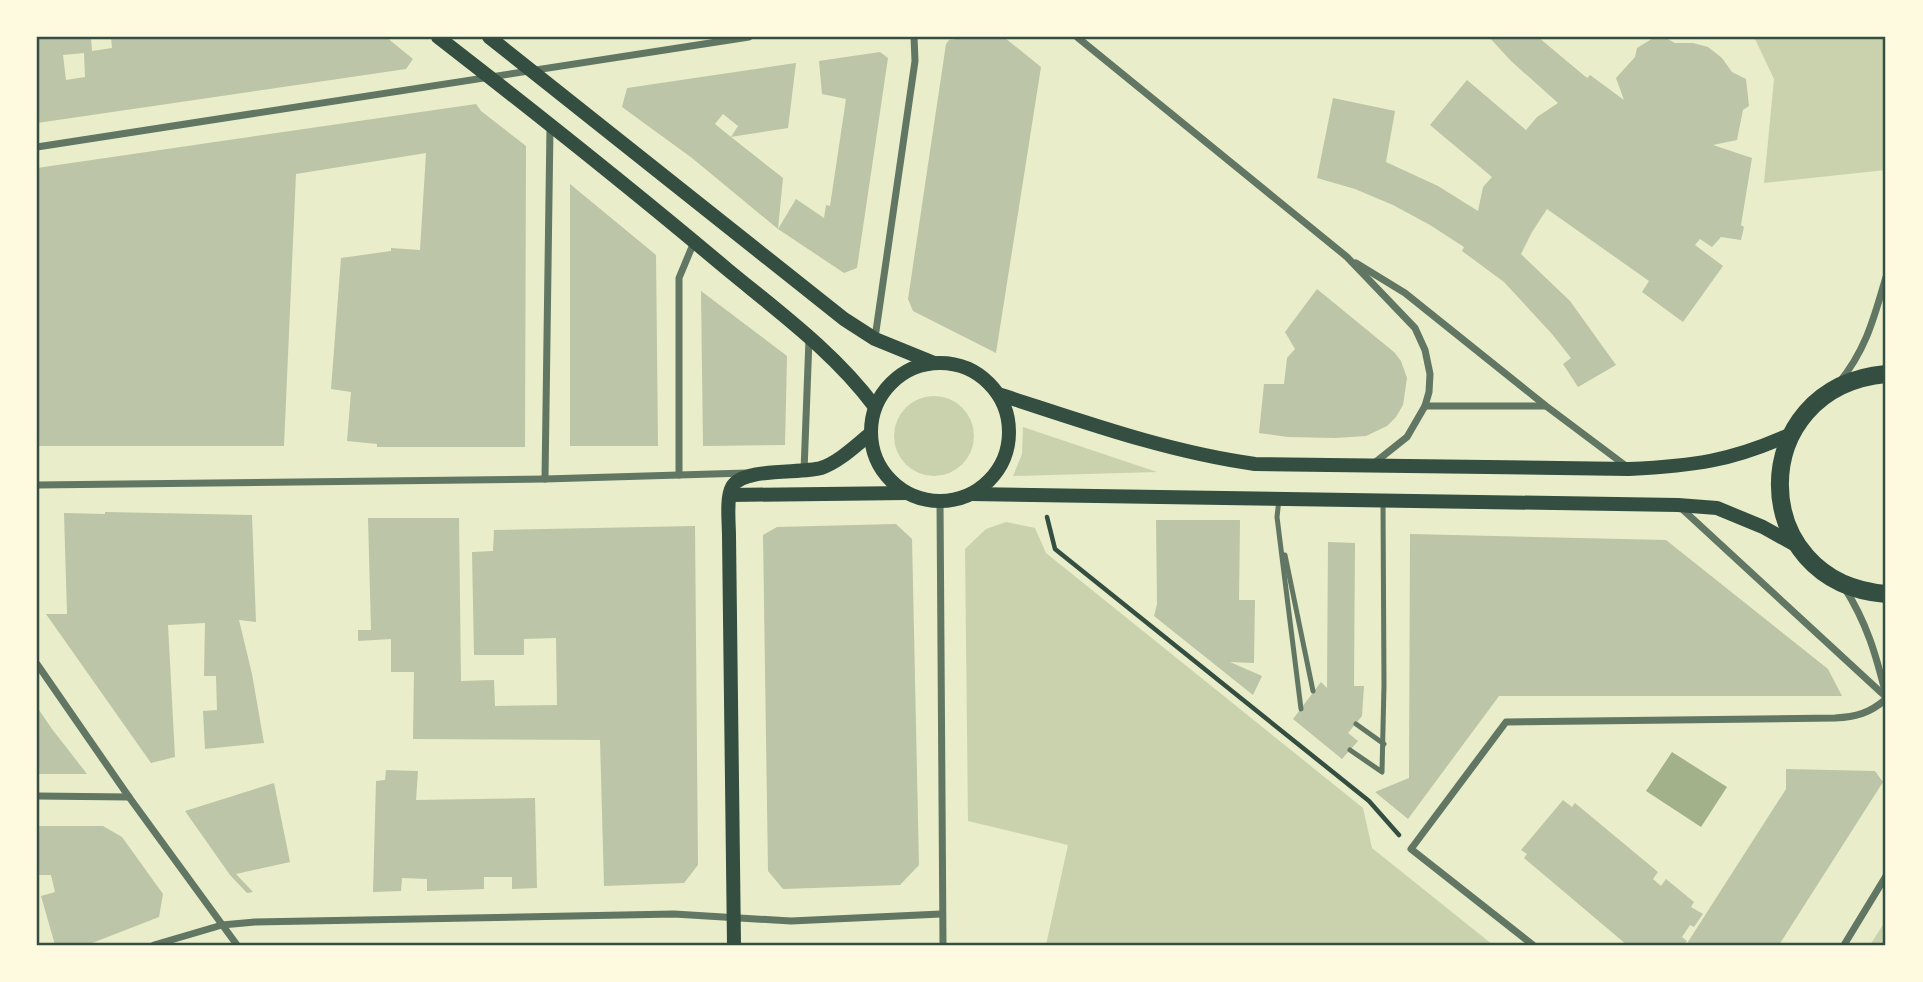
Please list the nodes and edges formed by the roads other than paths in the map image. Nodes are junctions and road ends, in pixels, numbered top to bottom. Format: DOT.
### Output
graph roads {
  1 [pos="438,37"];
  2 [pos="489,37"];
  3 [pos="749,37"];
  4 [pos="914,37"];
  5 [pos="1077,37"];
  6 [pos="503,42"];
  7 [pos="530,69"];
  8 [pos="489,77"];
  9 [pos="550,127"];
  10 [pos="37,147"];
  11 [pos="694,242"];
  12 [pos="1347,257"];
  13 [pos="1886,277"];
  14 [pos="808,339"];
  15 [pos="874,339"];
  16 [pos="934,363"];
  17 [pos="1886,374"];
  18 [pos="1833,389"];
  19 [pos="998,394"];
  20 [pos="1425,406"];
  21 [pos="1546,406"];
  22 [pos="875,407"];
  23 [pos="870,434"];
  24 [pos="1791,434"];
  25 [pos="1373,464"];
  26 [pos="1629,469"];
  27 [pos="804,471"];
  28 [pos="781,472"];
  29 [pos="679,475"];
  30 [pos="545,479"];
  31 [pos="37,485"];
  32 [pos="907,494"];
  33 [pos="971,494"];
  34 [pos="730,495"];
  35 [pos="1279,499"];
  36 [pos="940,502"];
  37 [pos="1383,502"];
  38 [pos="1678,505"];
  39 [pos="1278,517"];
  40 [pos="1798,547"];
  41 [pos="1842,584"];
  42 [pos="1886,594"];
  43 [pos="37,664"];
  44 [pos="1313,691"];
  45 [pos="1886,697"];
  46 [pos="1301,709"];
  47 [pos="1356,724"];
  48 [pos="1384,744"];
  49 [pos="1350,750"];
  50 [pos="37,796"];
  51 [pos="129,797"];
  52 [pos="1886,876"];
  53 [pos="941,914"];
  54 [pos="734,917"];
  55 [pos="222,925"];
  56 [pos="154,945"];
  57 [pos="237,945"];
  58 [pos="734,945"];
  59 [pos="943,945"];
  60 [pos="1533,945"];
  61 [pos="1843,945"];
  1 -- 8 [label="main road"];
  2 -- 6 [label="main road"];
  3 -- 7 [label="street"];
  4 -- 15 [label="street"];
  5 -- 12 [label="street"];
  6 -- 7 [label="main road"];
  7 -- 8 [label="street"];
  7 -- 15 [label="main road"];
  8 -- 9 [label="main road"];
  8 -- 10 [label="street"];
  9 -- 11 [label="main road"];
  9 -- 30 [label="street"];
  11 -- 14 [label="main road"];
  11 -- 29 [label="street"];
  12 -- 20 [label="street"];
  12 -- 21 [label="street"];
  13 -- 18 [label="street"];
  14 -- 22 [label="main road"];
  14 -- 27 [label="street"];
  15 -- 16 [label="main road"];
  16 -- 19 [label="main road"];
  16 -- 22 [label="main road"];
  17 -- 18 [label="main road"];
  18 -- 24 [label="main road"];
  19 -- 25 [label="main road"];
  19 -- 33 [label="main road"];
  20 -- 21 [label="street"];
  20 -- 25 [label="street"];
  21 -- 26 [label="street"];
  22 -- 23 [label="main road"];
  23 -- 27 [label="main road"];
  23 -- 32 [label="main road"];
  24 -- 26 [label="main road"];
  24 -- 40 [label="main road"];
  25 -- 26 [label="main road"];
  27 -- 28 [label="main road"];
  28 -- 29 [label="street"];
  28 -- 34 [label="main road"];
  29 -- 30 [label="street"];
  30 -- 31 [label="street"];
  32 -- 34 [label="main road"];
  32 -- 36 [label="main road"];
  33 -- 35 [label="main road"];
  33 -- 36 [label="main road"];
  34 -- 54 [label="main road"];
  35 -- 37 [label="main road"];
  35 -- 39 [label="lane"];
  36 -- 53 [label="street"];
  37 -- 38 [label="main road"];
  37 -- 48 [label="lane"];
  38 -- 40 [label="main road"];
  38 -- 45 [label="street"];
  39 -- 44 [label="lane"];
  39 -- 46 [label="lane"];
  40 -- 41 [label="main road"];
  41 -- 42 [label="main road"];
  41 -- 45 [label="street"];
  43 -- 51 [label="street"];
  45 -- 60 [label="street"];
  47 -- 48 [label="lane"];
  48 -- 49 [label="lane"];
  50 -- 51 [label="street"];
  51 -- 55 [label="street"];
  52 -- 61 [label="street"];
  53 -- 54 [label="street"];
  53 -- 59 [label="street"];
  54 -- 55 [label="street"];
  54 -- 58 [label="main road"];
  55 -- 56 [label="street"];
  55 -- 57 [label="street"];
}
